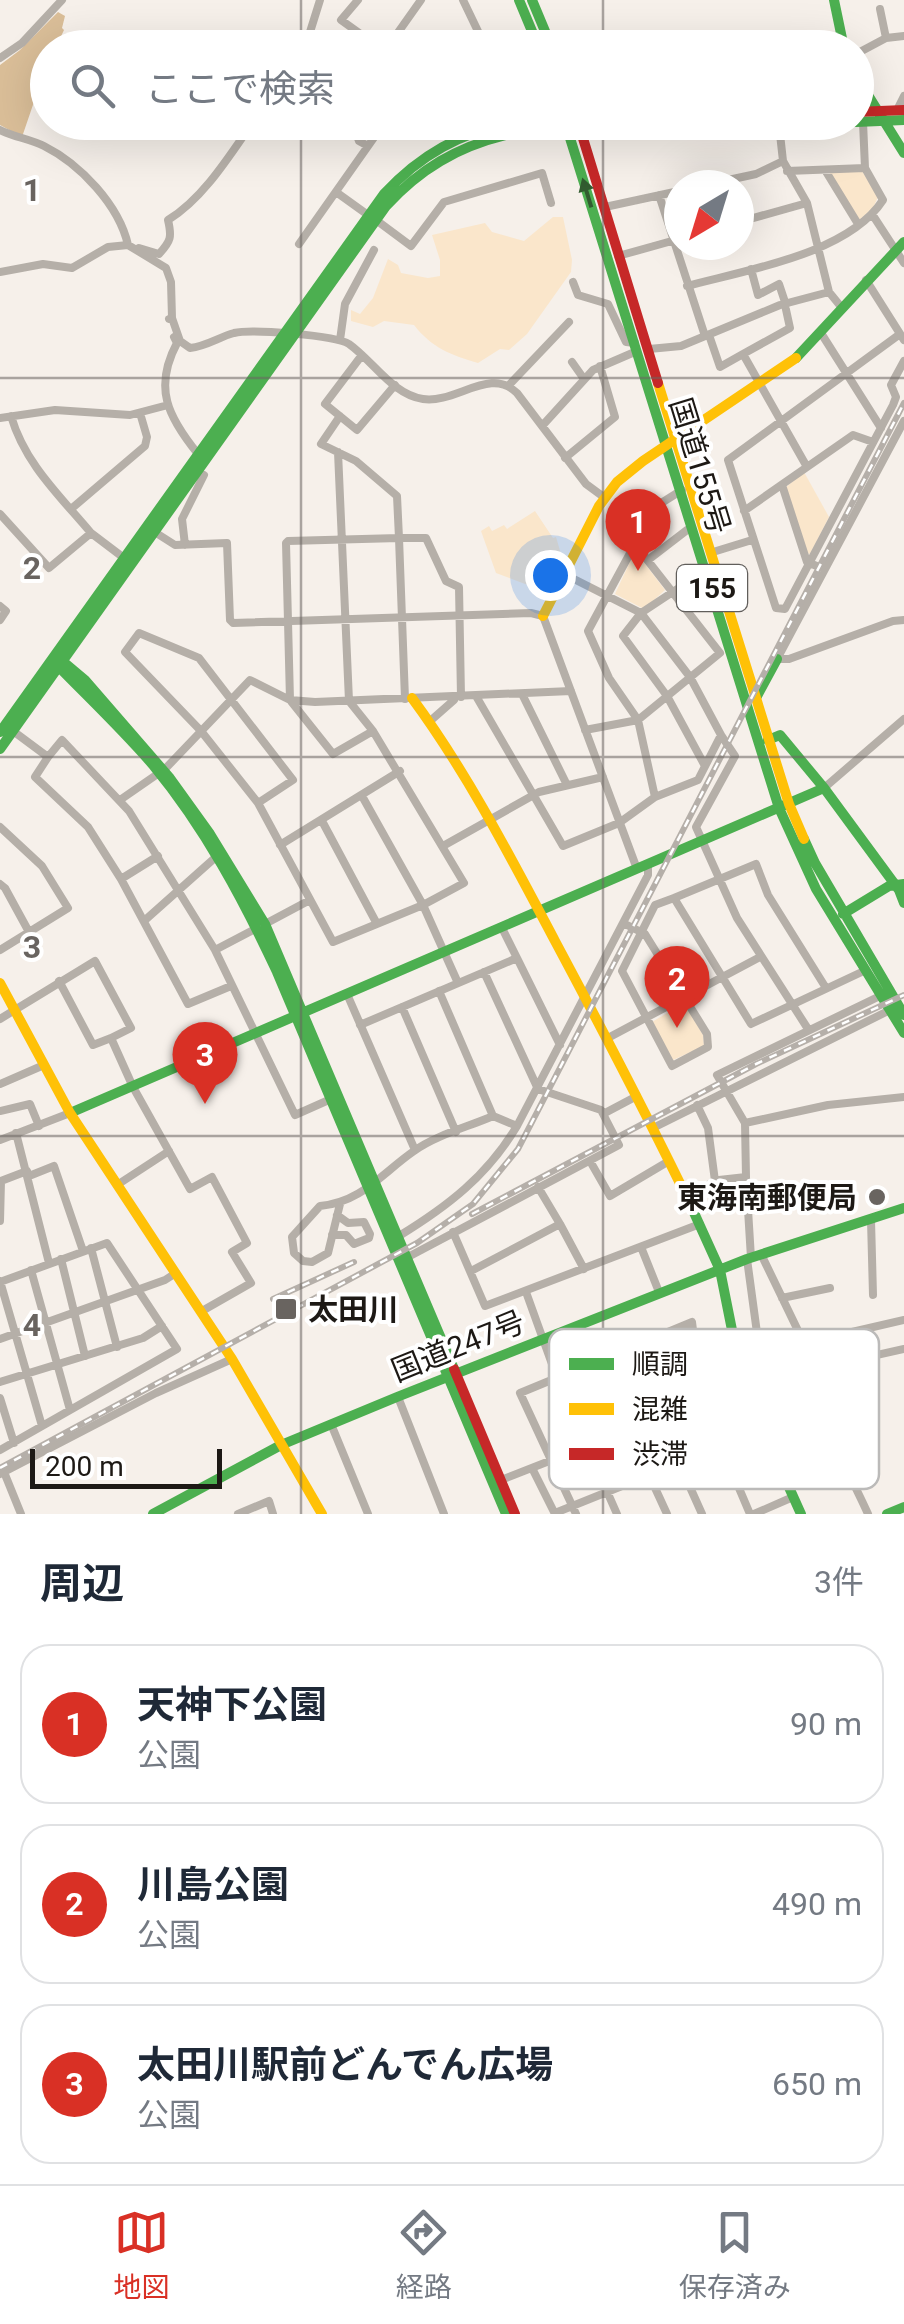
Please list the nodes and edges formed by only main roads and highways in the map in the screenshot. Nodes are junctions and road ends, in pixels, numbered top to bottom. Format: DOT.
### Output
graph roads {
  1 [pos="518,0"];
  2 [pos="532,0"];
  3 [pos="834,0"];
  4 [pos="531,30"];
  5 [pos="544,30"];
  6 [pos="840,30"];
  7 [pos="874,104"];
  8 [pos="902,114"];
  9 [pos="882,116"];
  10 [pos="874,117"];
  11 [pos="454,140"];
  12 [pos="486,140"];
  13 [pos="577,140"];
  14 [pos="578,140"];
  15 [pos="904,153"];
  16 [pos="372,218"];
  17 [pos="901,246"];
  18 [pos="640,348"];
  19 [pos="672,442"];
  20 [pos="544,616"];
  21 [pos="777,659"];
  22 [pos="58,662"];
  23 [pos="757,696"];
  24 [pos="408,698"];
  25 [pos="0,732"];
  26 [pos="768,740"];
  27 [pos="0,749"];
  28 [pos="162,771"];
  29 [pos="824,788"];
  30 [pos="784,806"];
  31 [pos="899,884"];
  32 [pos="904,902"];
  33 [pos="539,912"];
  34 [pos="844,914"];
  35 [pos="261,926"];
  36 [pos="0,982"];
  37 [pos="886,993"];
  38 [pos="899,1008"];
  39 [pos="300,1015"];
  40 [pos="904,1033"];
  41 [pos="70,1113"];
  42 [pos="373,1186"];
  43 [pos="904,1208"];
  44 [pos="720,1270"];
  45 [pos="568,1329"];
  46 [pos="730,1329"];
  47 [pos="549,1337"];
  48 [pos="452,1374"];
  49 [pos="282,1444"];
  50 [pos="789,1489"];
  51 [pos="904,1507"];
  52 [pos="154,1514"];
  53 [pos="322,1514"];
  54 [pos="506,1514"];
  55 [pos="515,1514"];
  56 [pos="801,1514"];
  57 [pos="887,1514"];
  1 -- 4 [label="main road"];
  2 -- 5 [label="main road"];
  3 -- 6 [label="main road"];
  7 -- 9 [label="main road"];
  8 -- 9 [label="main road"];
  9 -- 10 [label="main road"];
  9 -- 15 [label="main road"];
  11 -- 16 [label="main road"];
  12 -- 16 [label="main road"];
  18 -- 13 [label="main road, 国道155号 / 155, one-way"];
  14 -- 18 [label="main road, 国道155号 / 155"];
  16 -- 22 [label="main road"];
  16 -- 22 [label="main road"];
  17 -- 19 [label="main road"];
  18 -- 19 [label="main road, 国道155号 / 155"];
  19 -- 20 [label="main road"];
  19 -- 23 [label="main road, 国道155号 / 155"];
  19 -- 30 [label="main road, 国道155号 / 155"];
  21 -- 23 [label="main road"];
  22 -- 25 [label="main road"];
  22 -- 27 [label="main road"];
  22 -- 28 [label="main road"];
  23 -- 26 [label="main road, 国道155号 / 155"];
  24 -- 33 [label="main road"];
  26 -- 29 [label="main road"];
  26 -- 30 [label="main road, 国道155号 / 155"];
  28 -- 35 [label="main road"];
  28 -- 35 [label="main road"];
  29 -- 30 [label="main road"];
  29 -- 31 [label="main road"];
  30 -- 33 [label="main road"];
  30 -- 34 [label="main road, 国道155号 / 155"];
  30 -- 37 [label="main road, 国道155号 / 155"];
  31 -- 32 [label="main road"];
  31 -- 34 [label="main road"];
  33 -- 39 [label="main road"];
  33 -- 44 [label="main road"];
  34 -- 37 [label="main road, 国道155号 / 155"];
  35 -- 39 [label="main road"];
  36 -- 41 [label="main road"];
  37 -- 38 [label="main road, 国道155号 / 155"];
  38 -- 40 [label="main road, 国道155号 / 155"];
  39 -- 41 [label="main road"];
  39 -- 42 [label="main road"];
  39 -- 42 [label="main road"];
  41 -- 49 [label="main road"];
  42 -- 48 [label="main road"];
  42 -- 48 [label="main road"];
  43 -- 44 [label="main road, 国道247号"];
  44 -- 45 [label="main road, 国道247号"];
  44 -- 46 [label="main road"];
  47 -- 48 [label="main road, 国道247号"];
  48 -- 49 [label="main road, 国道247号"];
  48 -- 54 [label="main road"];
  48 -- 55 [label="main road"];
  49 -- 52 [label="main road, 国道247号"];
  49 -- 53 [label="main road"];
  50 -- 56 [label="main road"];
  51 -- 57 [label="main road"];
}
